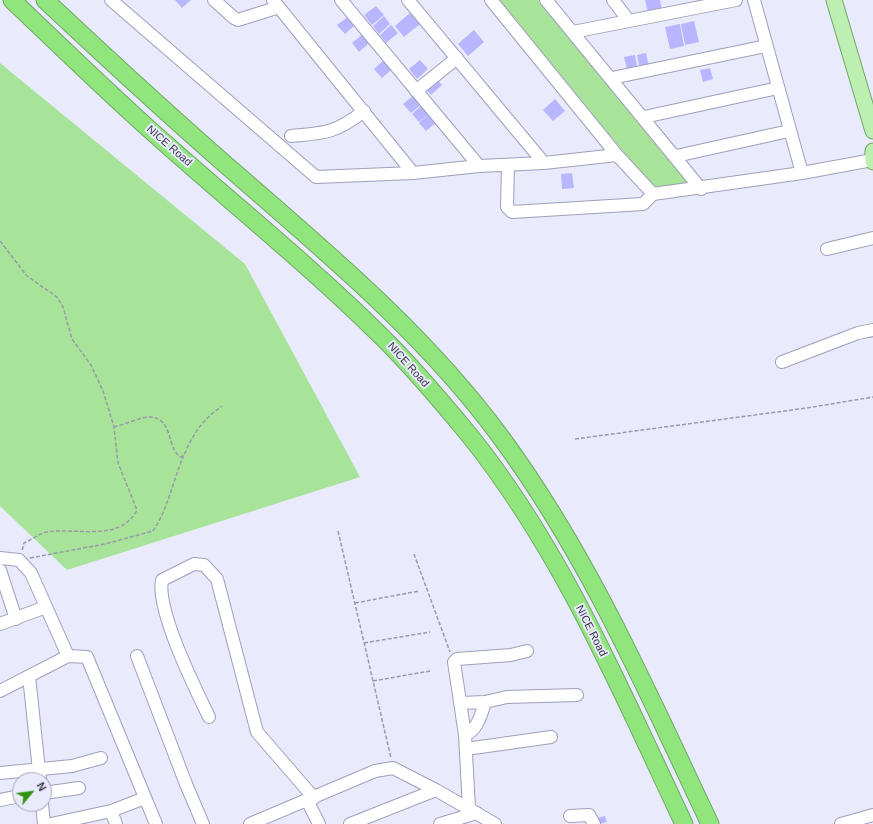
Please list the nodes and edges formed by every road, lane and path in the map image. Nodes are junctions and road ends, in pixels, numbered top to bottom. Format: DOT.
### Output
graph roads {
  1 [pos="12,0"];
  2 [pos="45,0"];
  3 [pos="111,0"];
  4 [pos="214,0"];
  5 [pos="341,0"];
  6 [pos="408,0"];
  7 [pos="491,0"];
  8 [pos="546,0"];
  9 [pos="613,0"];
  10 [pos="736,0"];
  11 [pos="754,0"];
  12 [pos="834,0"];
  13 [pos="276,4"];
  14 [pos="629,21"];
  15 [pos="573,32"];
  16 [pos="766,46"];
  17 [pos="456,58"];
  18 [pos="612,78"];
  19 [pos="778,88"];
  20 [pos="416,91"];
  21 [pos="364,111"];
  22 [pos="644,117"];
  23 [pos="789,131"];
  24 [pos="873,131"];
  25 [pos="291,136"];
  26 [pos="873,151"];
  27 [pos="617,155"];
  28 [pos="676,156"];
  29 [pos="873,161"];
  30 [pos="544,163"];
  31 [pos="508,165"];
  32 [pos="479,166"];
  33 [pos="414,173"];
  34 [pos="802,173"];
  35 [pos="701,189"];
  36 [pos="653,194"];
  37 [pos="873,238"];
  38 [pos="0,241"];
  39 [pos="827,249"];
  40 [pos="873,330"];
  41 [pos="782,362"];
  42 [pos="873,397"];
  43 [pos="222,406"];
  44 [pos="114,427"];
  45 [pos="575,439"];
  46 [pos="184,455"];
  47 [pos="338,531"];
  48 [pos="414,554"];
  49 [pos="0,558"];
  50 [pos="20,562"];
  51 [pos="0,570"];
  52 [pos="419,591"];
  53 [pos="355,603"];
  54 [pos="46,607"];
  55 [pos="16,619"];
  56 [pos="0,624"];
  57 [pos="430,632"];
  58 [pos="364,642"];
  59 [pos="527,651"];
  60 [pos="68,656"];
  61 [pos="137,656"];
  62 [pos="454,662"];
  63 [pos="430,671"];
  64 [pos="29,676"];
  65 [pos="373,682"];
  66 [pos="0,691"];
  67 [pos="577,695"];
  68 [pos="486,702"];
  69 [pos="461,703"];
  70 [pos="209,717"];
  71 [pos="465,735"];
  72 [pos="551,737"];
  73 [pos="466,749"];
  74 [pos="101,758"];
  75 [pos="393,768"];
  76 [pos="39,772"];
  77 [pos="47,772"];
  78 [pos="0,773"];
  79 [pos="12,773"];
  80 [pos="79,788"];
  81 [pos="436,790"];
  82 [pos="52,792"];
  83 [pos="12,798"];
  84 [pos="145,798"];
  85 [pos="310,799"];
  86 [pos="0,800"];
  87 [pos="473,810"];
  88 [pos="111,811"];
  89 [pos="43,812"];
  90 [pos="873,815"];
  91 [pos="570,816"];
  92 [pos="77,822"];
  93 [pos="44,824"];
  94 [pos="51,824"];
  95 [pos="116,824"];
  96 [pos="156,824"];
  97 [pos="204,824"];
  98 [pos="250,824"];
  99 [pos="319,824"];
  100 [pos="350,824"];
  101 [pos="440,824"];
  102 [pos="495,824"];
  103 [pos="594,824"];
  104 [pos="684,824"];
  105 [pos="710,824"];
  106 [pos="841,824"];
  1 -- 104 [label="highway, NICE Road"];
  2 -- 105 [label="highway"];
  3 -- 33 [label="street"];
  4 -- 13 [label="street"];
  5 -- 20 [label="street"];
  6 -- 17 [label="street"];
  7 -- 27 [label="street"];
  8 -- 15 [label="street"];
  9 -- 14 [label="street"];
  10 -- 14 [label="street"];
  11 -- 16 [label="street"];
  12 -- 24 [label="main road"];
  13 -- 21 [label="street"];
  14 -- 15 [label="street"];
  15 -- 18 [label="street"];
  16 -- 18 [label="street"];
  16 -- 19 [label="street"];
  17 -- 20 [label="street"];
  17 -- 30 [label="street"];
  18 -- 22 [label="street"];
  19 -- 22 [label="street"];
  19 -- 23 [label="street"];
  20 -- 32 [label="street"];
  21 -- 25 [label="street"];
  21 -- 33 [label="street"];
  22 -- 28 [label="street"];
  23 -- 28 [label="street"];
  23 -- 34 [label="street"];
  26 -- 29 [label="main road"];
  27 -- 30 [label="street"];
  27 -- 36 [label="street"];
  28 -- 35 [label="street"];
  29 -- 34 [label="street"];
  30 -- 31 [label="street"];
  31 -- 32 [label="street"];
  31 -- 36 [label="street"];
  32 -- 33 [label="street"];
  34 -- 35 [label="street"];
  35 -- 36 [label="street"];
  37 -- 39 [label="street"];
  38 -- 44 [label="path"];
  40 -- 41 [label="street"];
  42 -- 45 [label="path"];
  43 -- 46 [label="path"];
  44 -- 46 [label="path"];
  44 -- 50 [label="path"];
  46 -- 50 [label="path"];
  47 -- 53 [label="path"];
  48 -- 62 [label="path"];
  49 -- 50 [label="street"];
  50 -- 54 [label="street"];
  51 -- 55 [label="street"];
  52 -- 53 [label="path"];
  53 -- 58 [label="path"];
  54 -- 55 [label="street"];
  54 -- 60 [label="street"];
  55 -- 56 [label="street"];
  57 -- 58 [label="path"];
  58 -- 65 [label="path"];
  59 -- 62 [label="street"];
  60 -- 64 [label="street"];
  60 -- 84 [label="street"];
  61 -- 97 [label="street"];
  62 -- 69 [label="street"];
  63 -- 65 [label="path"];
  64 -- 66 [label="street"];
  64 -- 76 [label="street"];
  65 -- 75 [label="path"];
  67 -- 68 [label="street"];
  68 -- 69 [label="street"];
  68 -- 71 [label="street"];
  69 -- 71 [label="street"];
  70 -- 85 [label="street"];
  71 -- 73 [label="street"];
  72 -- 73 [label="street"];
  73 -- 87 [label="street"];
  74 -- 77 [label="street"];
  75 -- 81 [label="street"];
  75 -- 85 [label="street"];
  78 -- 79 [label="street"];
  80 -- 82 [label="street"];
  81 -- 87 [label="street"];
  81 -- 100 [label="street"];
  83 -- 86 [label="street"];
  84 -- 88 [label="street"];
  84 -- 96 [label="street"];
  85 -- 98 [label="street"];
  85 -- 99 [label="street"];
  87 -- 101 [label="street"];
  87 -- 102 [label="street"];
  88 -- 92 [label="street"];
  88 -- 95 [label="street"];
  89 -- 93 [label="street"];
  90 -- 106 [label="street"];
  91 -- 103 [label="street"];
  92 -- 94 [label="street"];
}
